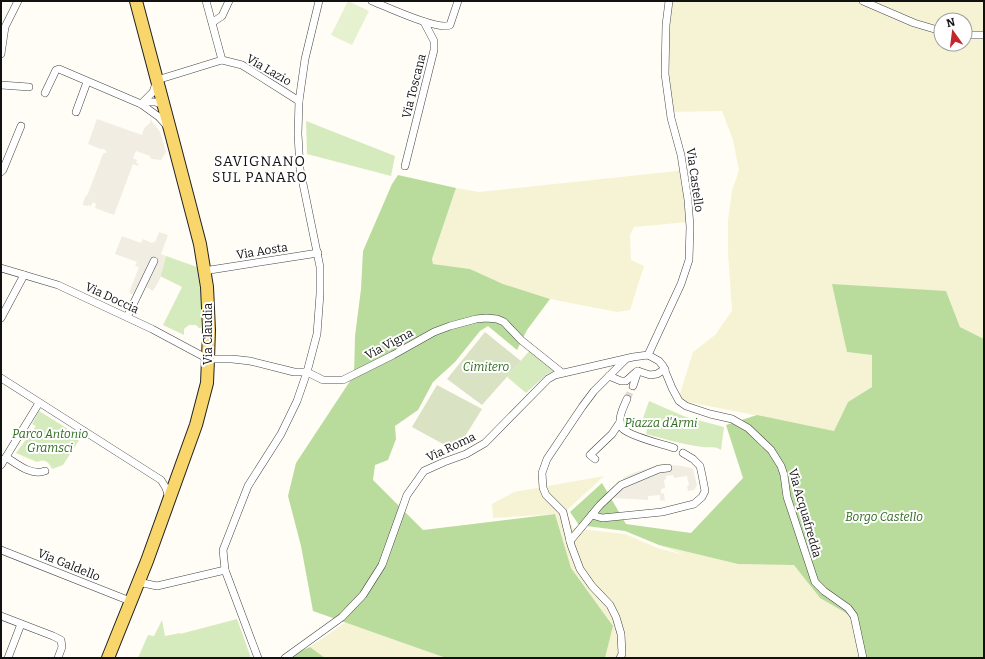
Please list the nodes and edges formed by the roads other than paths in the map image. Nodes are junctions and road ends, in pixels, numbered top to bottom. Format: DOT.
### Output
graph roads {
  1 [pos="18,1"];
  2 [pos="136,1"];
  3 [pos="206,1"];
  4 [pos="229,1"];
  5 [pos="319,1"];
  6 [pos="372,1"];
  7 [pos="458,1"];
  8 [pos="669,1"];
  9 [pos="863,1"];
  10 [pos="213,22"];
  11 [pos="424,22"];
  12 [pos="933,29"];
  13 [pos="973,35"];
  14 [pos="984,35"];
  15 [pos="1,54"];
  16 [pos="222,60"];
  17 [pos="157,80"];
  18 [pos="87,82"];
  19 [pos="1,85"];
  20 [pos="30,87"];
  21 [pos="45,93"];
  22 [pos="299,101"];
  23 [pos="142,103"];
  24 [pos="164,105"];
  25 [pos="148,109"];
  26 [pos="76,112"];
  27 [pos="21,126"];
  28 [pos="171,130"];
  29 [pos="406,166"];
  30 [pos="1,172"];
  31 [pos="318,253"];
  32 [pos="154,261"];
  33 [pos="1,268"];
  34 [pos="210,270"];
  35 [pos="24,275"];
  36 [pos="1,318"];
  37 [pos="127,318"];
  38 [pos="648,356"];
  39 [pos="208,359"];
  40 [pos="625,360"];
  41 [pos="665,369"];
  42 [pos="638,371"];
  43 [pos="307,372"];
  44 [pos="562,372"];
  45 [pos="609,376"];
  46 [pos="1,378"];
  47 [pos="633,386"];
  48 [pos="627,399"];
  49 [pos="39,402"];
  50 [pos="620,422"];
  51 [pos="674,448"];
  52 [pos="683,453"];
  53 [pos="6,457"];
  54 [pos="595,459"];
  55 [pos="1,465"];
  56 [pos="668,468"];
  57 [pos="45,471"];
  58 [pos="177,478"];
  59 [pos="161,480"];
  60 [pos="170,499"];
  61 [pos="592,515"];
  62 [pos="570,541"];
  63 [pos="1,550"];
  64 [pos="225,570"];
  65 [pos="138,582"];
  66 [pos="130,601"];
  67 [pos="1,616"];
  68 [pos="21,624"];
  69 [pos="8,658"];
  70 [pos="58,658"];
  71 [pos="108,658"];
  72 [pos="258,658"];
  73 [pos="286,658"];
  74 [pos="620,658"];
  75 [pos="863,658"];
  1 -- 15 [label="street"];
  2 -- 17 [label="main road, Via Claudia"];
  3 -- 10 [label="street"];
  4 -- 10 [label="street"];
  5 -- 22 [label="street"];
  6 -- 11 [label="street"];
  7 -- 11 [label="street"];
  8 -- 38 [label="street, Via Castello"];
  9 -- 12 [label="street"];
  10 -- 16 [label="street"];
  11 -- 29 [label="street, Via Toscana"];
  13 -- 14 [label="street"];
  16 -- 17 [label="street"];
  16 -- 22 [label="street, Via Lazio"];
  17 -- 23 [label="street"];
  17 -- 24 [label="main road, Via Claudia"];
  18 -- 21 [label="street"];
  18 -- 23 [label="street"];
  18 -- 26 [label="street"];
  19 -- 20 [label="street"];
  22 -- 31 [label="street"];
  23 -- 24 [label="street"];
  23 -- 25 [label="street"];
  24 -- 25 [label="street"];
  24 -- 28 [label="main road, Via Claudia"];
  25 -- 28 [label="street"];
  27 -- 30 [label="street"];
  28 -- 39 [label="main road, Via Claudia"];
  31 -- 34 [label="street, Via Aosta"];
  31 -- 43 [label="street"];
  32 -- 37 [label="street"];
  33 -- 35 [label="street, Via Doccia"];
  35 -- 36 [label="street"];
  35 -- 37 [label="street, Via Doccia"];
  37 -- 39 [label="street, Via Doccia"];
  38 -- 40 [label="street, Via Roma"];
  38 -- 41 [label="street"];
  39 -- 43 [label="street, Via Vigna"];
  39 -- 58 [label="main road, Via Claudia"];
  40 -- 44 [label="street, Via Roma"];
  40 -- 45 [label="street"];
  41 -- 42 [label="street"];
  41 -- 75 [label="street, Via Acquafredda"];
  42 -- 45 [label="street"];
  42 -- 47 [label="street"];
  43 -- 44 [label="street, Via Vigna"];
  43 -- 64 [label="street"];
  44 -- 73 [label="street, Via Roma"];
  45 -- 62 [label="street"];
  46 -- 49 [label="street"];
  48 -- 50 [label="street"];
  49 -- 53 [label="street"];
  49 -- 59 [label="street"];
  50 -- 51 [label="street"];
  50 -- 54 [label="street"];
  52 -- 61 [label="street"];
  53 -- 55 [label="street"];
  53 -- 57 [label="street"];
  56 -- 61 [label="street"];
  58 -- 59 [label="street"];
  58 -- 60 [label="main road, Via Claudia"];
  59 -- 60 [label="street"];
  60 -- 65 [label="main road, Via Claudia"];
  61 -- 62 [label="street"];
  62 -- 74 [label="street"];
  63 -- 66 [label="street, Via Galdello"];
  64 -- 65 [label="street"];
  64 -- 72 [label="street"];
  65 -- 66 [label="main road, Via Claudia"];
  66 -- 71 [label="main road, Via Claudia"];
  67 -- 68 [label="street"];
  68 -- 69 [label="street"];
  68 -- 70 [label="street"];
}
